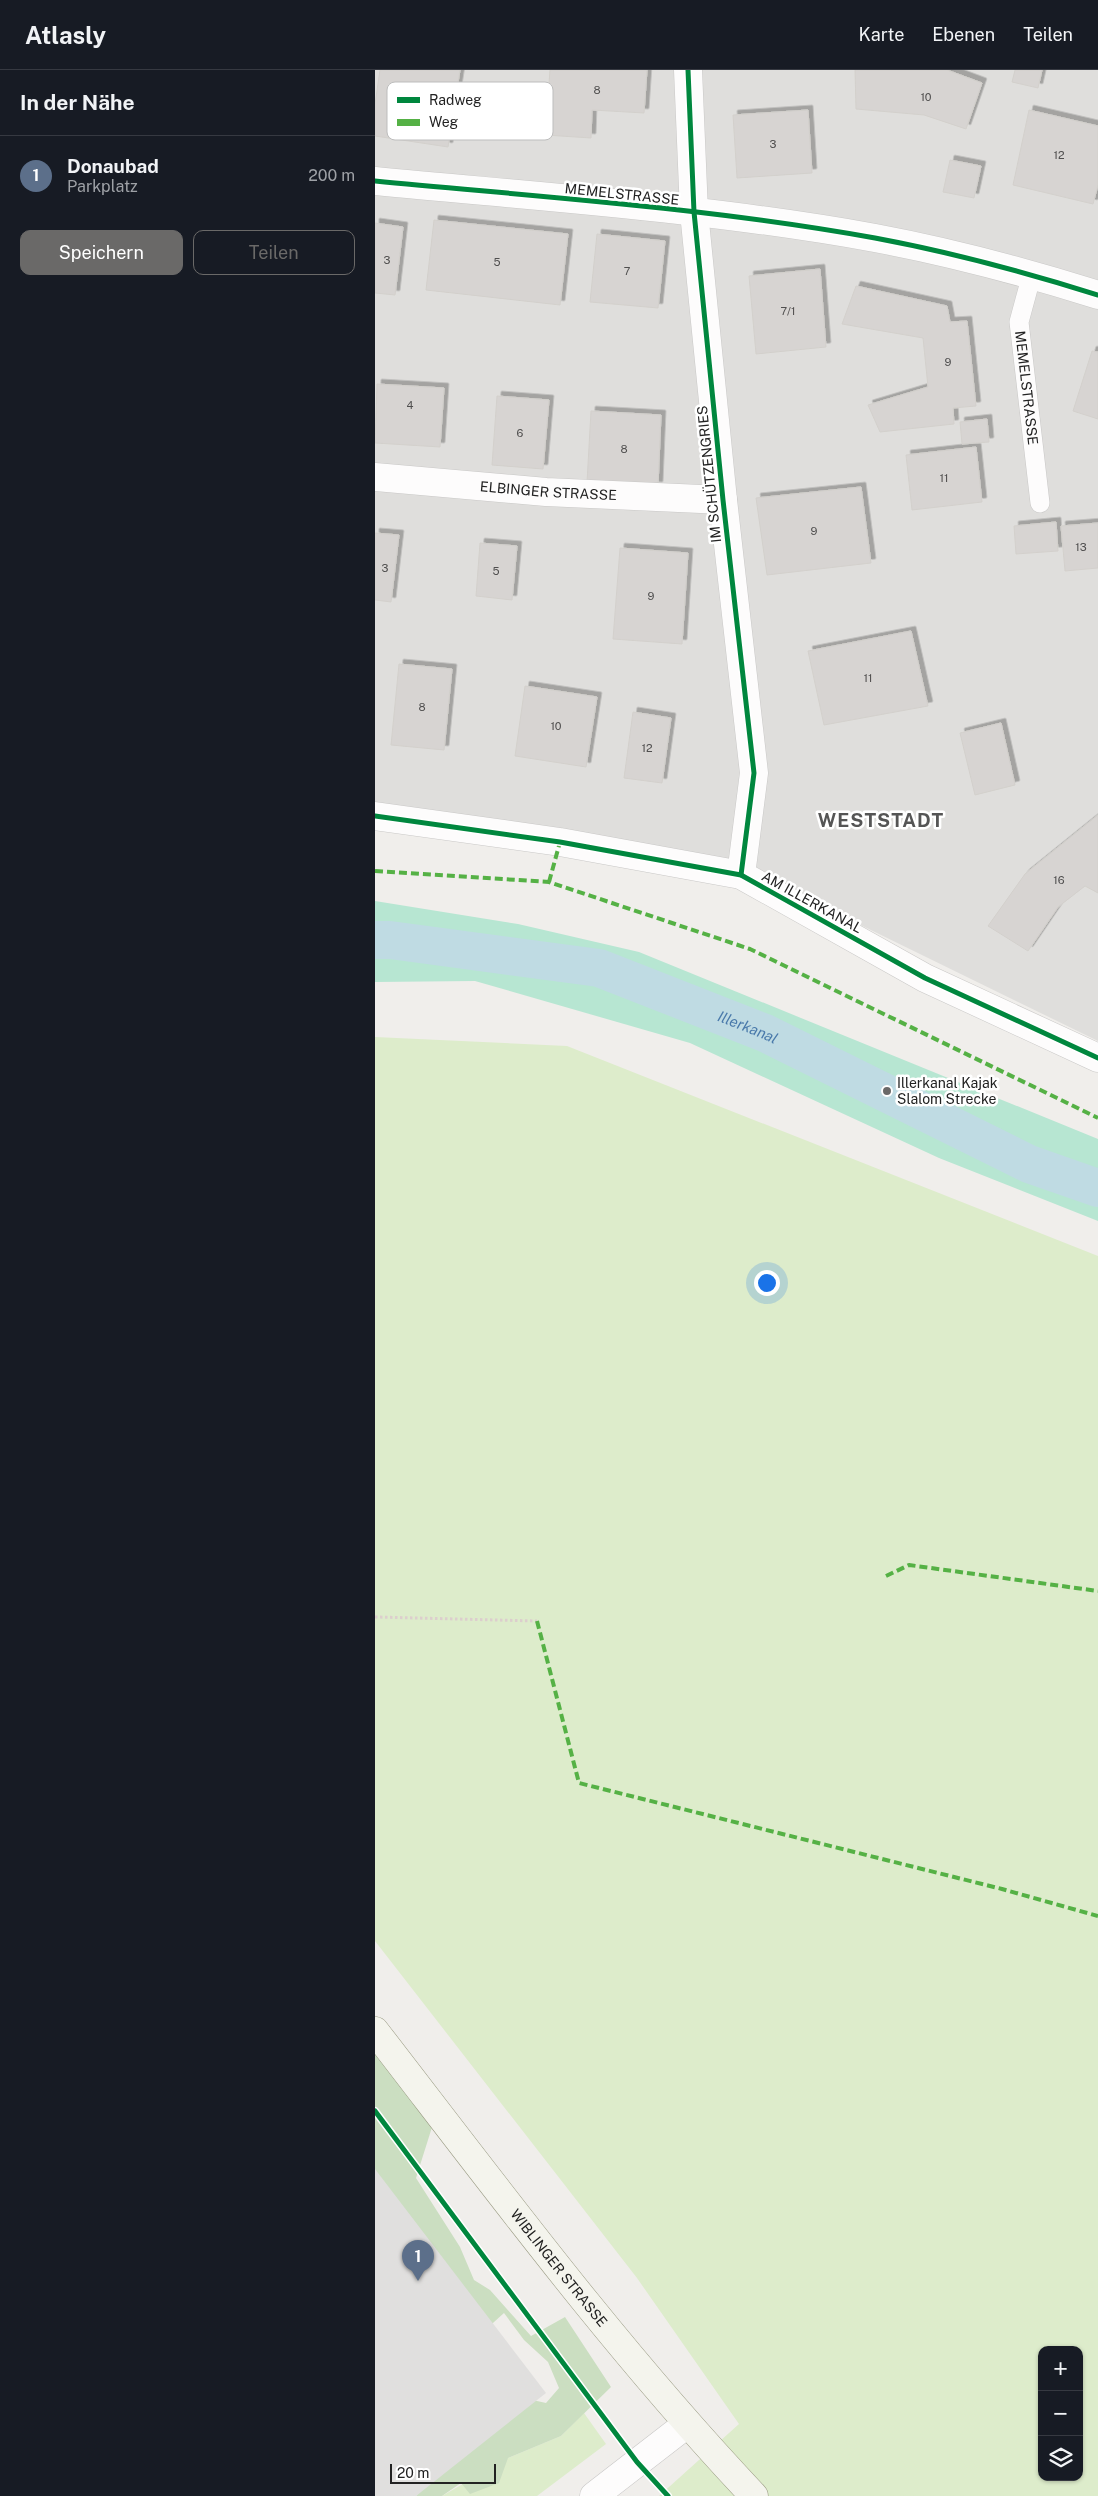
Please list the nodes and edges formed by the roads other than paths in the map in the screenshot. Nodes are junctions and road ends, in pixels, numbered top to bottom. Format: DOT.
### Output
graph roads {
  1 [pos="688,70"];
  2 [pos="375,181"];
  3 [pos="694,212"];
  4 [pos="1032,274"];
  5 [pos="1098,295"];
  6 [pos="375,477"];
  7 [pos="723,500"];
  8 [pos="1040,503"];
  9 [pos="375,816"];
  10 [pos="741,875"];
  11 [pos="1098,1058"];
  12 [pos="375,2031"];
  13 [pos="687,2424"];
  14 [pos="594,2496"];
  15 [pos="754,2496"];
  1 -- 3 [label="street, IM SCHÜTZENGRIES"];
  2 -- 3 [label="street, MEMELSTRASSE"];
  3 -- 4 [label="street, MEMELSTRASSE"];
  3 -- 7 [label="street, IM SCHÜTZENGRIES"];
  4 -- 5 [label="street, MEMELSTRASSE"];
  4 -- 8 [label="lane, MEMELSTRASSE"];
  6 -- 7 [label="street, ELBINGER STRASSE"];
  7 -- 10 [label="street, IM SCHÜTZENGRIES"];
  9 -- 10 [label="street, AM ILLERKANAL"];
  10 -- 11 [label="street, AM ILLERKANAL"];
  12 -- 13 [label="main road, WIBLINGER STRASSE"];
  13 -- 14 [label="street"];
  13 -- 15 [label="main road, WIBLINGER STRASSE"];
}
